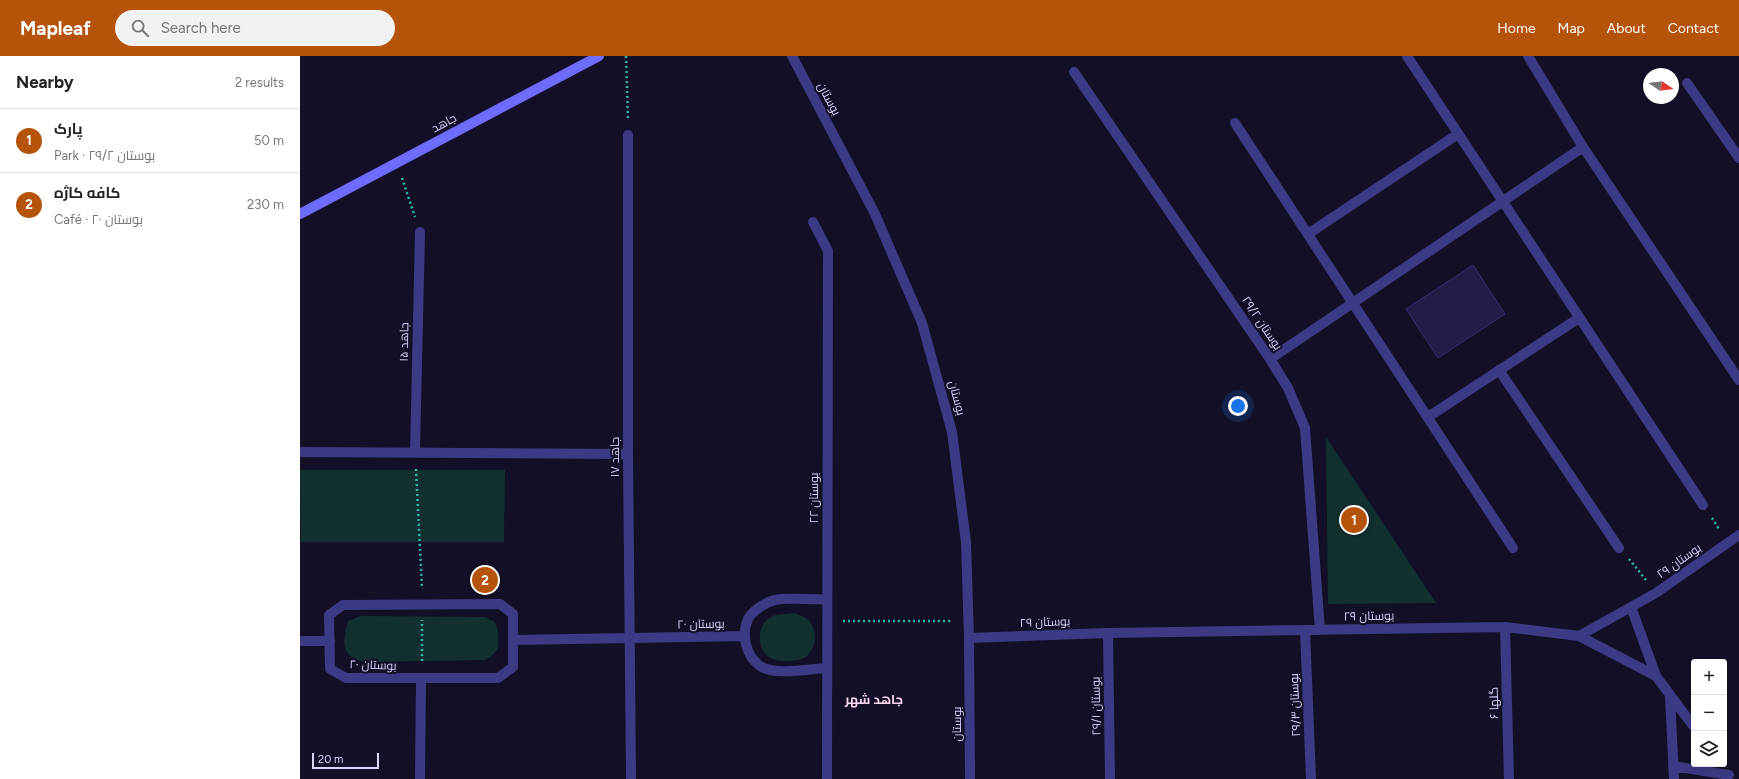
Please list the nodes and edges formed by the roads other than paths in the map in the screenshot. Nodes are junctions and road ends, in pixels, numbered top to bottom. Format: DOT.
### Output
graph roads {
  1 [pos="599,56"];
  2 [pos="792,56"];
  3 [pos="1407,56"];
  4 [pos="1528,56"];
  5 [pos="1074,72"];
  6 [pos="1688,83"];
  7 [pos="1235,123"];
  8 [pos="1458,134"];
  9 [pos="628,135"];
  10 [pos="1583,147"];
  11 [pos="1739,158"];
  12 [pos="1503,202"];
  13 [pos="300,214"];
  14 [pos="814,222"];
  15 [pos="420,232"];
  16 [pos="1308,234"];
  17 [pos="1353,303"];
  18 [pos="1579,318"];
  19 [pos="1270,359"];
  20 [pos="1499,370"];
  21 [pos="1739,380"];
  22 [pos="1428,417"];
  23 [pos="300,452"];
  24 [pos="415,452"];
  25 [pos="628,454"];
  26 [pos="1703,505"];
  27 [pos="1739,535"];
  28 [pos="1513,548"];
  29 [pos="1619,548"];
  30 [pos="827,599"];
  31 [pos="1631,607"];
  32 [pos="1505,627"];
  33 [pos="1305,630"];
  34 [pos="1320,630"];
  35 [pos="1108,633"];
  36 [pos="745,636"];
  37 [pos="1579,636"];
  38 [pos="630,638"];
  39 [pos="969,638"];
  40 [pos="514,640"];
  41 [pos="300,641"];
  42 [pos="330,641"];
  43 [pos="827,668"];
  44 [pos="1656,676"];
  45 [pos="421,679"];
  46 [pos="1670,696"];
  47 [pos="1691,724"];
  48 [pos="1673,766"];
  49 [pos="1723,767"];
  50 [pos="1731,777"];
  51 [pos="420,779"];
  52 [pos="631,779"];
  53 [pos="827,779"];
  54 [pos="970,779"];
  55 [pos="1110,779"];
  56 [pos="1311,779"];
  57 [pos="1509,779"];
  58 [pos="1674,779"];
  1 -- 13 [label="main road, جاهد"];
  2 -- 39 [label="street, بوستان"];
  3 -- 8 [label="street"];
  4 -- 10 [label="street"];
  5 -- 19 [label="street, بوستان ۲۹/۲"];
  6 -- 11 [label="street"];
  7 -- 16 [label="street"];
  8 -- 12 [label="street"];
  8 -- 16 [label="street"];
  9 -- 25 [label="street, جاهد ۱۷"];
  10 -- 12 [label="street"];
  10 -- 21 [label="street"];
  12 -- 17 [label="street"];
  12 -- 18 [label="street"];
  14 -- 30 [label="street, بوستان ۲۲"];
  15 -- 24 [label="street, جاهد ۱۵"];
  16 -- 17 [label="street"];
  17 -- 19 [label="street"];
  17 -- 22 [label="street"];
  18 -- 20 [label="street"];
  18 -- 26 [label="street"];
  19 -- 34 [label="street, بوستان ۲۹/۲"];
  20 -- 22 [label="street"];
  20 -- 29 [label="street"];
  22 -- 28 [label="street"];
  23 -- 24 [label="street"];
  24 -- 25 [label="street"];
  25 -- 38 [label="street, جاهد ۱۷"];
  27 -- 31 [label="street, بوستان ۲۹"];
  30 -- 36 [label="street"];
  30 -- 43 [label="street, بوستان ۲۲"];
  31 -- 37 [label="street, بوستان ۲۹"];
  31 -- 44 [label="street"];
  32 -- 34 [label="street, بوستان ۲۹"];
  32 -- 37 [label="street, بوستان ۲۹"];
  32 -- 57 [label="street, گلها ۶"];
  33 -- 34 [label="street, بوستان ۲۹"];
  33 -- 35 [label="street, بوستان ۲۹"];
  33 -- 56 [label="street, بوستان ۲۹/۳"];
  35 -- 39 [label="street, بوستان ۲۹"];
  35 -- 55 [label="street, بوستان ۲۹/۱"];
  36 -- 38 [label="street, بوستان ۲۰"];
  36 -- 43 [label="street"];
  37 -- 44 [label="street"];
  38 -- 40 [label="street, بوستان ۲۰"];
  38 -- 52 [label="street, جاهد ۱۷"];
  39 -- 54 [label="street, بوستان"];
  40 -- 42 [label="street, بوستان ۲۰"];
  40 -- 45 [label="street, بوستان ۲۰"];
  41 -- 42 [label="street"];
  42 -- 45 [label="street, بوستان ۲۰"];
  43 -- 53 [label="street, بوستان ۲۲"];
  44 -- 46 [label="street"];
  45 -- 51 [label="street"];
  46 -- 47 [label="street"];
  46 -- 48 [label="street"];
  48 -- 50 [label="street"];
  48 -- 58 [label="street"];
  49 -- 50 [label="street"];
}
